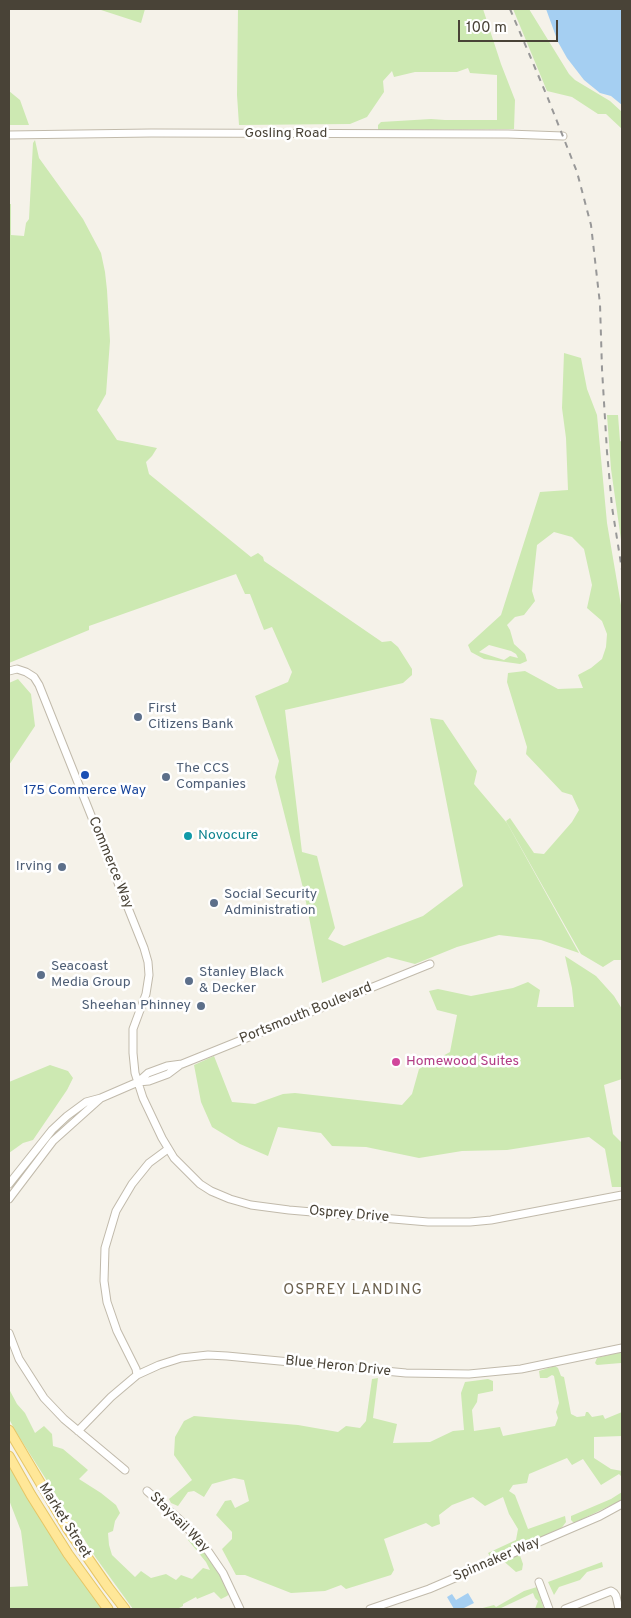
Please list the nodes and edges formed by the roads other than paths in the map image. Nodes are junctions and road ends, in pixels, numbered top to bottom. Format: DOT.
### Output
graph roads {
  1 [pos="9,135"];
  2 [pos="563,136"];
  3 [pos="9,671"];
  4 [pos="430,964"];
  5 [pos="138,1082"];
  6 [pos="101,1098"];
  7 [pos="168,1149"];
  8 [pos="9,1184"];
  9 [pos="622,1195"];
  10 [pos="9,1199"];
  11 [pos="9,1333"];
  12 [pos="622,1348"];
  13 [pos="137,1375"];
  14 [pos="9,1430"];
  15 [pos="78,1431"];
  16 [pos="9,1456"];
  17 [pos="124,1470"];
  18 [pos="147,1491"];
  19 [pos="622,1504"];
  20 [pos="539,1582"];
  21 [pos="108,1609"];
  22 [pos="125,1609"];
  23 [pos="240,1609"];
  24 [pos="370,1609"];
  25 [pos="549,1609"];
  26 [pos="565,1609"];
  27 [pos="619,1609"];
  1 -- 2 [label="street, Gosling Road"];
  3 -- 5 [label="street, Commerce Way"];
  4 -- 5 [label="street, Portsmouth Boulevard"];
  5 -- 6 [label="street, Portsmouth Boulevard"];
  5 -- 7 [label="street, Osprey Drive"];
  6 -- 8 [label="street, Portsmouth Boulevard"];
  6 -- 10 [label="street, Portsmouth Boulevard"];
  7 -- 9 [label="street, Osprey Drive"];
  7 -- 13 [label="street"];
  11 -- 15 [label="street"];
  12 -- 13 [label="street, Blue Heron Drive"];
  13 -- 15 [label="street, Blue Heron Drive"];
  14 -- 22 [label="main road, Market Street"];
  15 -- 17 [label="street"];
  16 -- 21 [label="main road, Market Street"];
  18 -- 23 [label="street, Staysail Way"];
  19 -- 24 [label="street, Spinnaker Way"];
  20 -- 25 [label="street"];
  26 -- 27 [label="street"];
}
